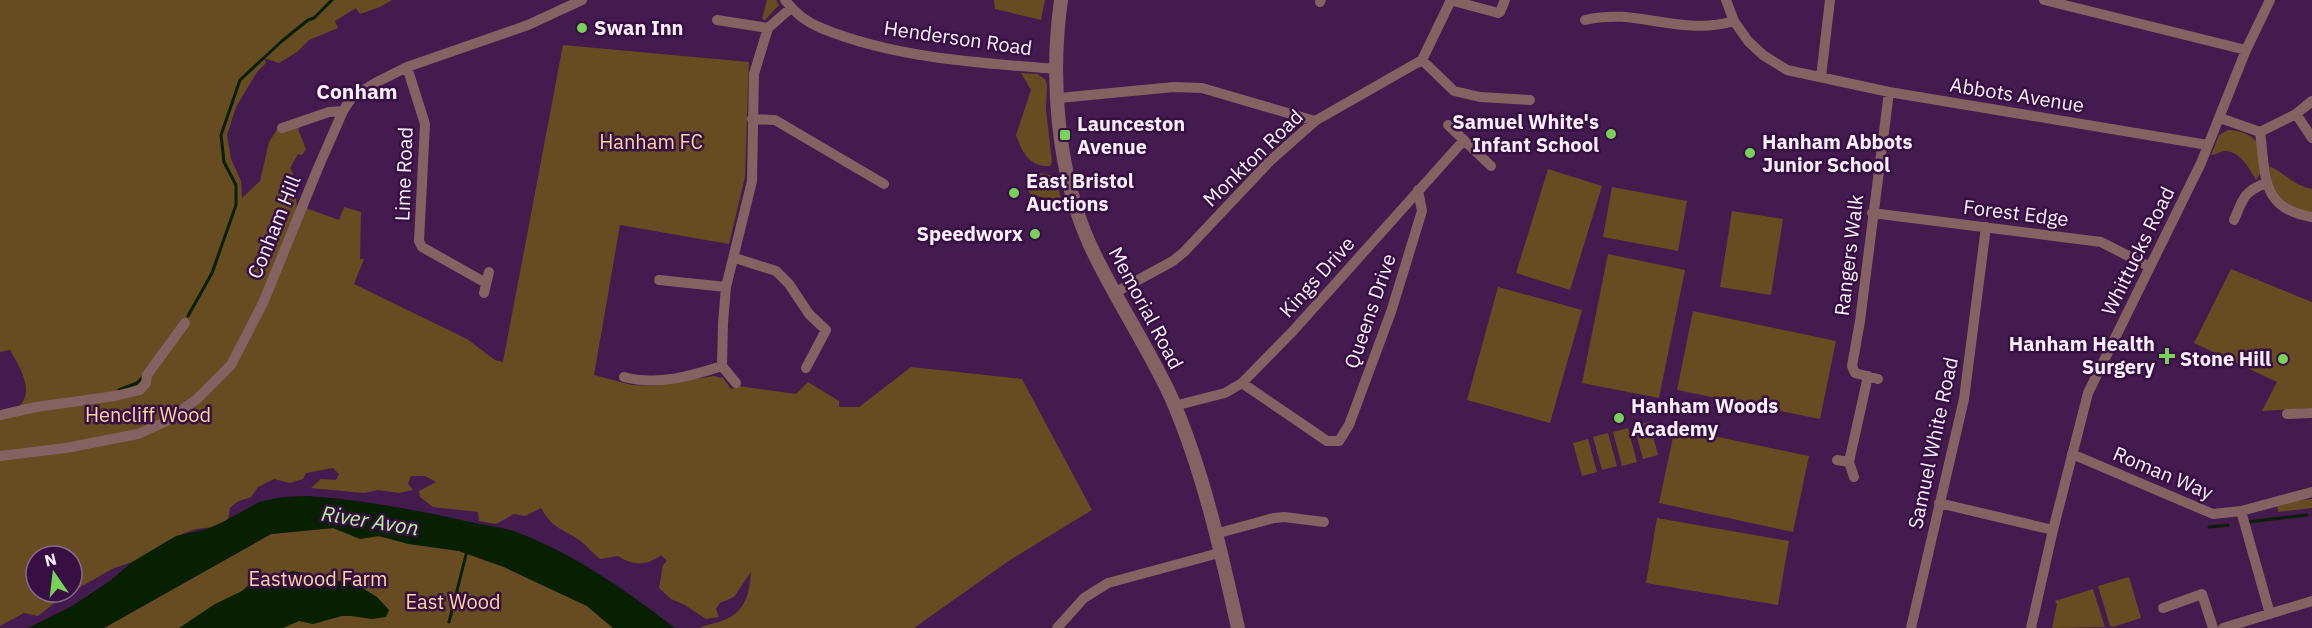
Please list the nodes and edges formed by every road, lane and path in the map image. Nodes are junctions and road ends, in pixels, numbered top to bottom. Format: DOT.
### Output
graph roads {
  1 [pos="582,0"];
  2 [pos="1061,0"];
  3 [pos="1450,0"];
  4 [pos="1505,0"];
  5 [pos="1726,0"];
  6 [pos="1830,0"];
  7 [pos="2044,0"];
  8 [pos="2270,0"];
  9 [pos="788,4"];
  10 [pos="1586,20"];
  11 [pos="1734,21"];
  12 [pos="724,24"];
  13 [pos="768,28"];
  14 [pos="2246,50"];
  15 [pos="1422,60"];
  16 [pos="408,67"];
  17 [pos="1056,69"];
  18 [pos="1821,77"];
  19 [pos="1888,92"];
  20 [pos="1059,98"];
  21 [pos="1530,100"];
  22 [pos="2312,101"];
  23 [pos="344,111"];
  24 [pos="2296,114"];
  25 [pos="2220,118"];
  26 [pos="752,119"];
  27 [pos="1315,121"];
  28 [pos="1448,125"];
  29 [pos="282,128"];
  30 [pos="2260,132"];
  31 [pos="2312,138"];
  32 [pos="1464,140"];
  33 [pos="2208,145"];
  34 [pos="1491,166"];
  35 [pos="2266,183"];
  36 [pos="884,184"];
  37 [pos="1418,190"];
  38 [pos="1872,213"];
  39 [pos="2312,217"];
  40 [pos="2234,220"];
  41 [pos="1986,227"];
  42 [pos="735,258"];
  43 [pos="2150,267"];
  44 [pos="489,272"];
  45 [pos="659,280"];
  46 [pos="726,287"];
  47 [pos="1116,292"];
  48 [pos="185,323"];
  49 [pos="722,366"];
  50 [pos="806,368"];
  51 [pos="624,377"];
  52 [pos="1242,383"];
  53 [pos="736,384"];
  54 [pos="1174,406"];
  55 [pos="2312,413"];
  56 [pos="2287,414"];
  57 [pos="0,415"];
  58 [pos="2072,454"];
  59 [pos="0,456"];
  60 [pos="1837,460"];
  61 [pos="1849,462"];
  62 [pos="1854,477"];
  63 [pos="2312,492"];
  64 [pos="1940,503"];
  65 [pos="2241,511"];
  66 [pos="1324,522"];
  67 [pos="2053,530"];
  68 [pos="1215,534"];
  69 [pos="1220,553"];
  70 [pos="2312,601"];
  71 [pos="2163,608"];
  72 [pos="2270,614"];
  73 [pos="1057,628"];
  74 [pos="1238,628"];
  75 [pos="1911,628"];
  76 [pos="2031,628"];
  77 [pos="2213,628"];
  78 [pos="2223,628"];
  1 -- 16 [label="street, Conham Hill"];
  2 -- 17 [label="street, Memorial Road"];
  3 -- 4 [label="street"];
  3 -- 15 [label="street"];
  5 -- 11 [label="street, Abbots Avenue"];
  6 -- 18 [label="street"];
  7 -- 14 [label="street"];
  8 -- 14 [label="street, Whittucks Road"];
  9 -- 13 [label="street"];
  9 -- 17 [label="street, Henderson Road"];
  10 -- 11 [label="street"];
  11 -- 18 [label="street, Abbots Avenue"];
  12 -- 13 [label="street"];
  13 -- 26 [label="street"];
  14 -- 25 [label="street, Whittucks Road"];
  15 -- 21 [label="street"];
  15 -- 27 [label="street, Monkton Road"];
  16 -- 23 [label="street, Conham Hill"];
  16 -- 44 [label="street, Lime Road"];
  17 -- 20 [label="street, Memorial Road"];
  18 -- 19 [label="street, Abbots Avenue"];
  19 -- 33 [label="street, Abbots Avenue"];
  19 -- 38 [label="street, Rangers Walk"];
  20 -- 27 [label="street"];
  20 -- 47 [label="street, Memorial Road"];
  22 -- 24 [label="street"];
  23 -- 29 [label="street"];
  23 -- 59 [label="street, Conham Hill"];
  24 -- 30 [label="street"];
  24 -- 31 [label="street"];
  25 -- 30 [label="street"];
  25 -- 33 [label="street, Whittucks Road"];
  26 -- 36 [label="street"];
  26 -- 42 [label="street"];
  27 -- 47 [label="street, Monkton Road"];
  28 -- 32 [label="street"];
  30 -- 35 [label="street"];
  32 -- 34 [label="street"];
  32 -- 37 [label="street, Kings Drive"];
  33 -- 43 [label="street, Whittucks Road"];
  35 -- 39 [label="street"];
  35 -- 40 [label="street"];
  37 -- 52 [label="street, Kings Drive"];
  37 -- 52 [label="street, Queens Drive"];
  38 -- 41 [label="street, Forest Edge"];
  38 -- 61 [label="street, Rangers Walk"];
  41 -- 43 [label="street, Forest Edge"];
  41 -- 64 [label="street, Samuel White Road"];
  42 -- 46 [label="street"];
  42 -- 50 [label="street"];
  43 -- 58 [label="street, Whittucks Road"];
  45 -- 46 [label="street"];
  46 -- 49 [label="street"];
  47 -- 54 [label="street, Memorial Road"];
  48 -- 57 [label="street"];
  49 -- 51 [label="street"];
  49 -- 53 [label="street"];
  52 -- 54 [label="street, Kings Drive"];
  54 -- 68 [label="street, Memorial Road"];
  55 -- 56 [label="street"];
  58 -- 65 [label="street, Roman Way"];
  58 -- 67 [label="street, Whittucks Road"];
  60 -- 61 [label="street"];
  61 -- 62 [label="street"];
  63 -- 65 [label="street, Roman Way"];
  64 -- 67 [label="street"];
  64 -- 75 [label="street, Samuel White Road"];
  65 -- 72 [label="street"];
  66 -- 68 [label="street"];
  67 -- 76 [label="street, Whittucks Road"];
  68 -- 69 [label="street, Memorial Road"];
  69 -- 73 [label="street"];
  69 -- 74 [label="street, Memorial Road"];
  70 -- 72 [label="street"];
  71 -- 77 [label="street"];
  72 -- 78 [label="street"];
}
